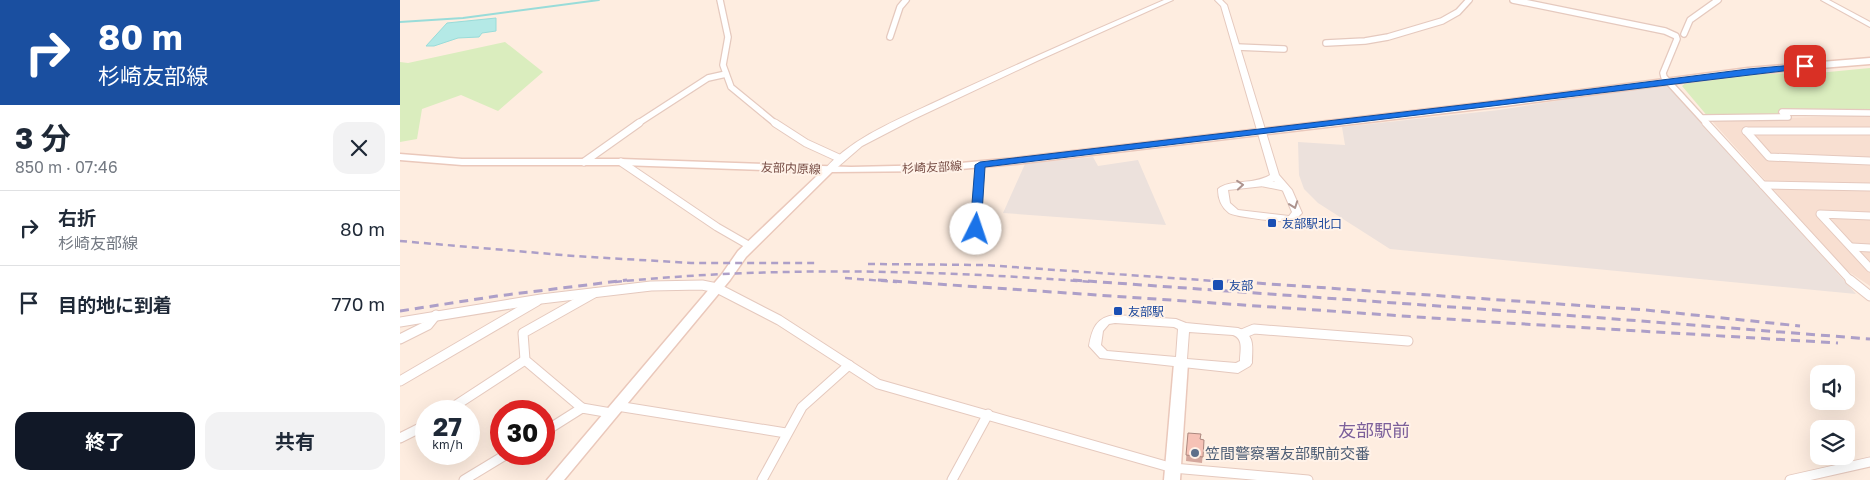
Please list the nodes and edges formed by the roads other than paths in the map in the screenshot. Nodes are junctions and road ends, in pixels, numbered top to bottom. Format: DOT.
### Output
graph roads {
  1 [pos="720,0"];
  2 [pos="906,0"];
  3 [pos="1170,0"];
  4 [pos="1218,0"];
  5 [pos="1469,0"];
  6 [pos="1513,0"];
  7 [pos="1718,0"];
  8 [pos="1824,0"];
  9 [pos="1160,2"];
  10 [pos="1870,25"];
  11 [pos="1684,34"];
  12 [pos="890,37"];
  13 [pos="1326,43"];
  14 [pos="1237,47"];
  15 [pos="1284,49"];
  16 [pos="1870,61"];
  17 [pos="726,74"];
  18 [pos="1669,82"];
  19 [pos="1870,113"];
  20 [pos="1703,118"];
  21 [pos="1262,131"];
  22 [pos="1870,131"];
  23 [pos="400,157"];
  24 [pos="841,159"];
  25 [pos="1870,161"];
  26 [pos="584,162"];
  27 [pos="620,162"];
  28 [pos="980,165"];
  29 [pos="829,170"];
  30 [pos="1275,176"];
  31 [pos="1264,183"];
  32 [pos="1763,185"];
  33 [pos="1284,187"];
  34 [pos="1870,187"];
  35 [pos="1870,216"];
  36 [pos="976,229"];
  37 [pos="750,246"];
  38 [pos="1852,248"];
  39 [pos="1870,248"];
  40 [pos="1870,268"];
  41 [pos="717,288"];
  42 [pos="598,291"];
  43 [pos="1870,296"];
  44 [pos="541,299"];
  45 [pos="436,315"];
  46 [pos="400,322"];
  47 [pos="1184,327"];
  48 [pos="1242,334"];
  49 [pos="400,339"];
  50 [pos="1408,342"];
  51 [pos="525,360"];
  52 [pos="1180,363"];
  53 [pos="849,365"];
  54 [pos="400,381"];
  55 [pos="464,400"];
  56 [pos="582,408"];
  57 [pos="614,410"];
  58 [pos="988,414"];
  59 [pos="555,425"];
  60 [pos="415,430"];
  61 [pos="786,433"];
  62 [pos="400,438"];
  63 [pos="490,464"];
  64 [pos="1868,465"];
  65 [pos="1172,474"];
  66 [pos="464,480"];
  67 [pos="555,480"];
  68 [pos="762,480"];
  69 [pos="952,480"];
  70 [pos="1308,480"];
  71 [pos="1790,480"];
  1 -- 17 [label="street"];
  2 -- 12 [label="street"];
  3 -- 9 [label="street"];
  4 -- 14 [label="street"];
  5 -- 13 [label="street"];
  6 -- 18 [label="street"];
  7 -- 11 [label="street"];
  8 -- 10 [label="street"];
  9 -- 24 [label="street"];
  14 -- 15 [label="street"];
  14 -- 21 [label="street"];
  16 -- 18 [label="main road, 杉崎友部線"];
  17 -- 24 [label="street"];
  17 -- 26 [label="street"];
  18 -- 20 [label="street"];
  18 -- 21 [label="main road, 杉崎友部線"];
  19 -- 20 [label="street"];
  20 -- 32 [label="street"];
  21 -- 28 [label="main road, 杉崎友部線"];
  21 -- 30 [label="street"];
  22 -- 25 [label="street"];
  23 -- 26 [label="main road, 友部内原線"];
  24 -- 29 [label="street"];
  26 -- 27 [label="main road, 友部内原線"];
  27 -- 29 [label="main road, 友部内原線"];
  27 -- 37 [label="street"];
  28 -- 29 [label="main road, 杉崎友部線"];
  28 -- 36 [label="street"];
  29 -- 37 [label="main road, 友部内原線"];
  30 -- 31 [label="street"];
  30 -- 33 [label="street"];
  31 -- 33 [label="street"];
  33 -- 31 [label="street, one-way"];
  32 -- 34 [label="street"];
  32 -- 43 [label="street"];
  35 -- 38 [label="street"];
  37 -- 41 [label="main road, 友部内原線"];
  38 -- 39 [label="street"];
  38 -- 40 [label="street"];
  41 -- 42 [label="street"];
  41 -- 53 [label="street"];
  41 -- 57 [label="main road, 友部内原線"];
  42 -- 44 [label="street"];
  42 -- 51 [label="street"];
  44 -- 45 [label="street"];
  44 -- 54 [label="street"];
  45 -- 46 [label="street"];
  45 -- 49 [label="street"];
  47 -- 48 [label="street"];
  47 -- 52 [label="street"];
  47 -- 52 [label="street"];
  48 -- 50 [label="street"];
  48 -- 52 [label="street"];
  51 -- 55 [label="street"];
  51 -- 56 [label="street"];
  52 -- 65 [label="main road"];
  53 -- 58 [label="street"];
  53 -- 61 [label="street"];
  56 -- 57 [label="street"];
  56 -- 59 [label="street"];
  57 -- 61 [label="street"];
  57 -- 67 [label="main road, 友部内原線"];
  58 -- 65 [label="street"];
  58 -- 69 [label="street"];
  60 -- 62 [label="street"];
  61 -- 68 [label="street"];
  63 -- 66 [label="street"];
  64 -- 71 [label="street"];
  65 -- 70 [label="street"];
}
